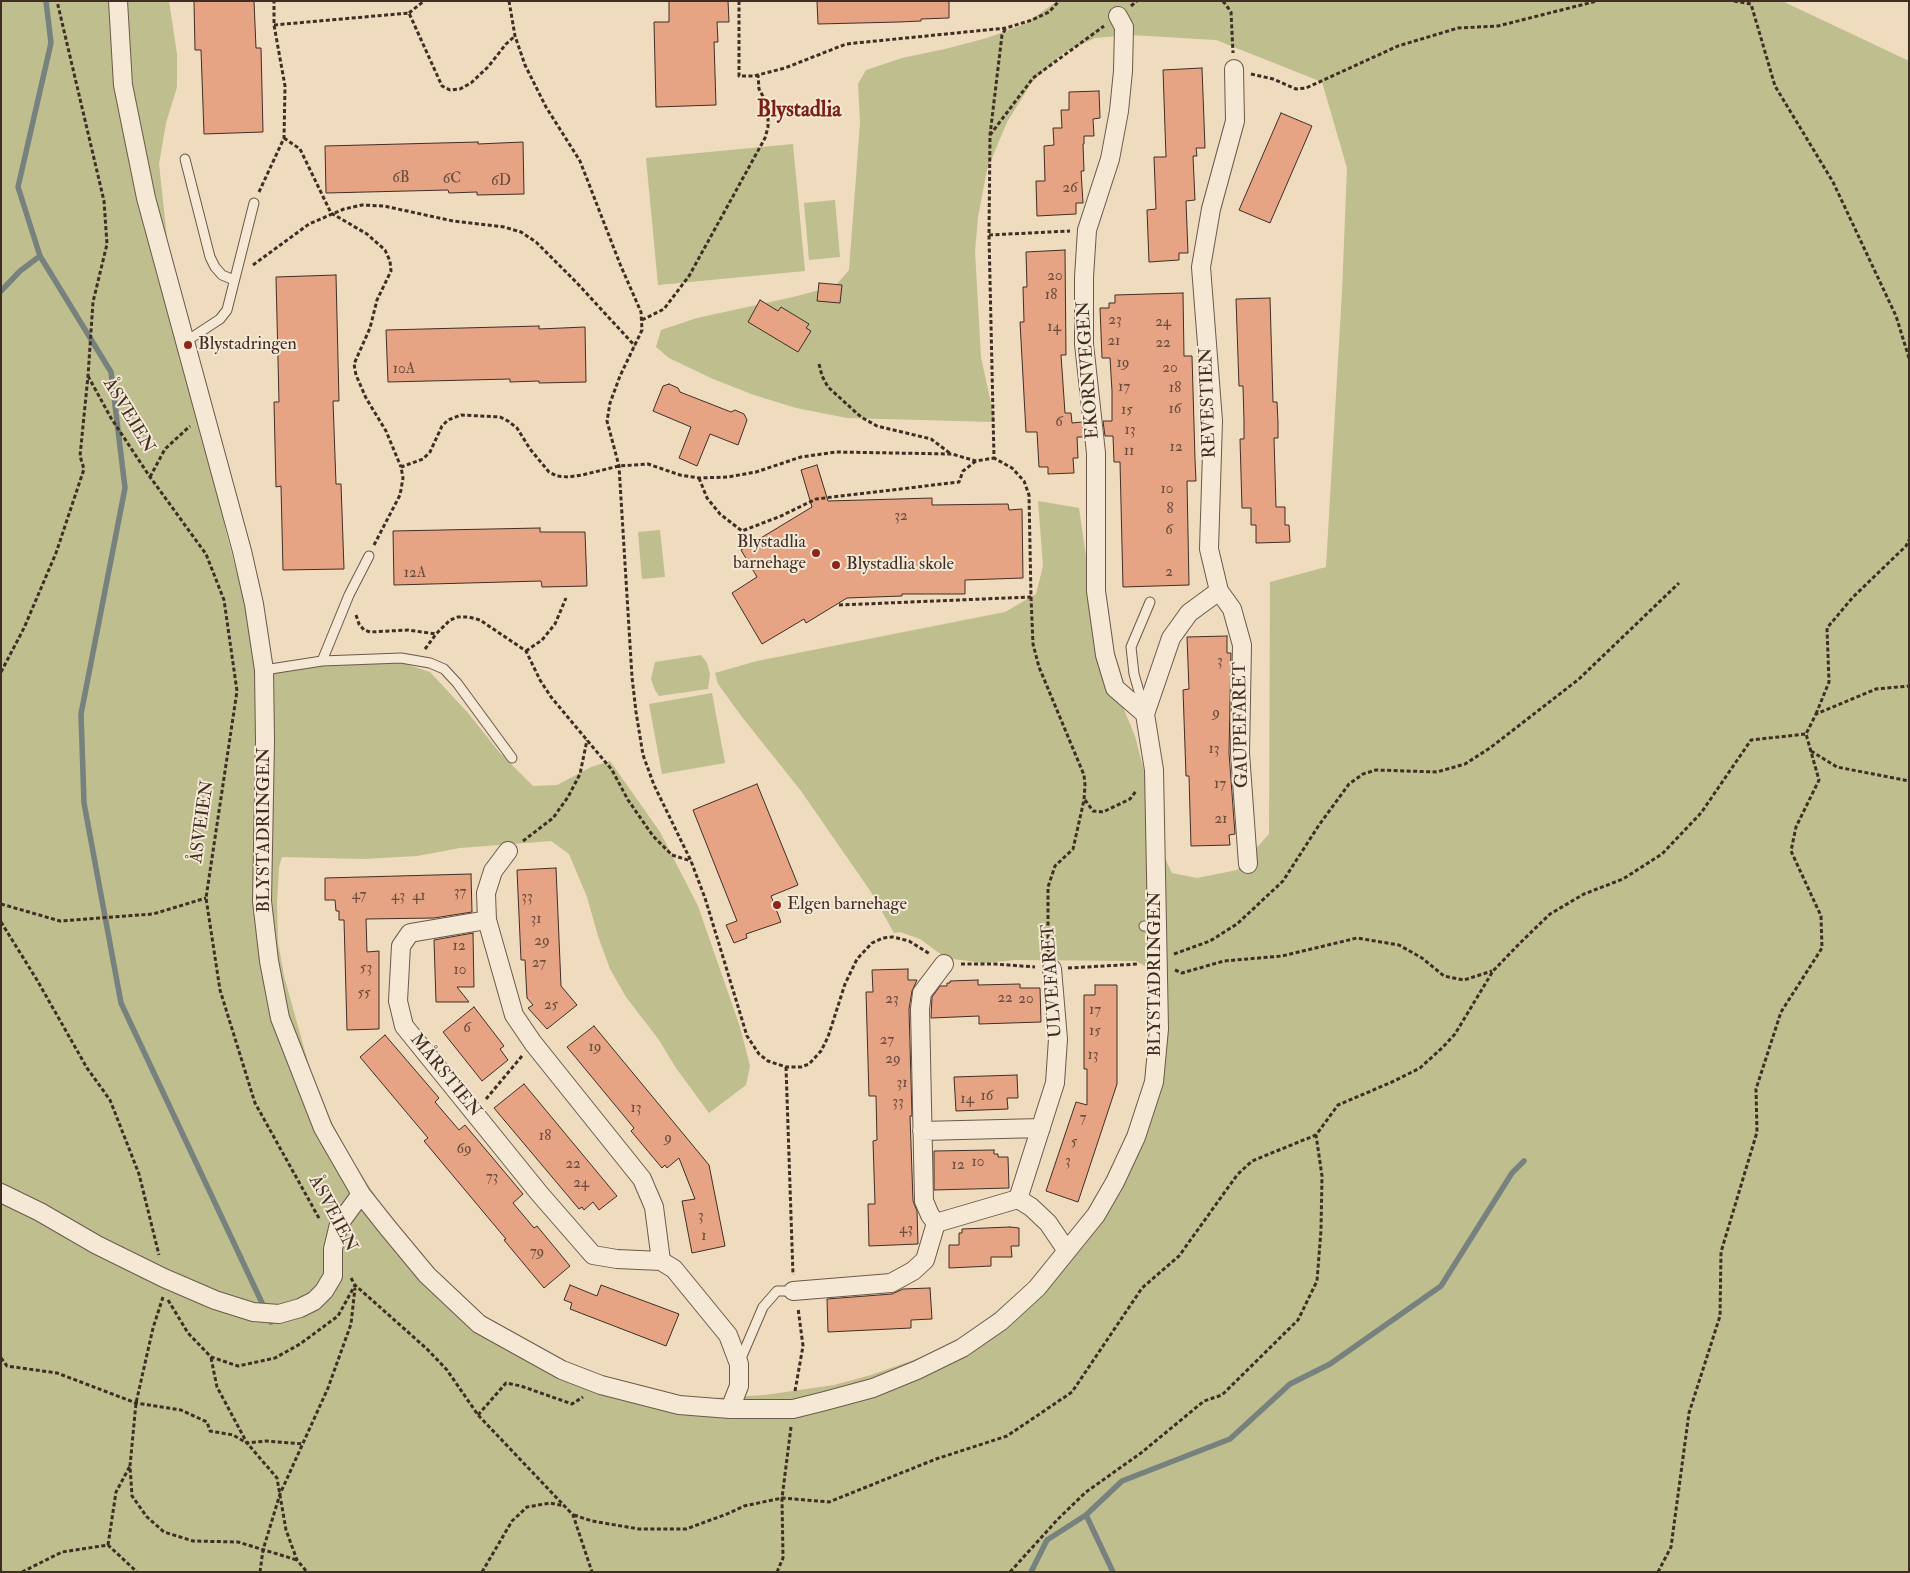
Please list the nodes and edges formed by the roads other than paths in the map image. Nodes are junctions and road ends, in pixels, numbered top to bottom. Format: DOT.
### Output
graph roads {
  1 [pos="118,1"];
  2 [pos="1118,16"];
  3 [pos="1234,69"];
  4 [pos="185,159"];
  5 [pos="254,203"];
  6 [pos="234,280"];
  7 [pos="185,342"];
  8 [pos="369,556"];
  9 [pos="1220,591"];
  10 [pos="1150,602"];
  11 [pos="322,661"];
  12 [pos="264,670"];
  13 [pos="1145,714"];
  14 [pos="512,758"];
  15 [pos="508,851"];
  16 [pos="1248,864"];
  17 [pos="487,920"];
  18 [pos="944,964"];
  19 [pos="1052,969"];
  20 [pos="1041,1128"];
  21 [pos="922,1131"];
  22 [pos="1,1193"];
  23 [pos="361,1194"];
  24 [pos="1018,1200"];
  25 [pos="936,1223"];
  26 [pos="1067,1251"];
  27 [pos="662,1261"];
  28 [pos="794,1291"];
  29 [pos="739,1364"];
  30 [pos="730,1409"];
  1 -- 7 [label="street, BLYSTADRINGEN"];
  2 -- 13 [label="street, EKORNVEGEN"];
  3 -- 9 [label="street, REVESTIEN"];
  4 -- 6 [label="lane"];
  5 -- 6 [label="lane"];
  6 -- 7 [label="lane"];
  7 -- 12 [label="street, BLYSTADRINGEN"];
  8 -- 11 [label="lane"];
  9 -- 13 [label="street"];
  9 -- 16 [label="street, GAUPEFARET"];
  10 -- 13 [label="lane"];
  11 -- 12 [label="lane"];
  11 -- 14 [label="lane"];
  12 -- 23 [label="street, BLYSTADRINGEN"];
  13 -- 26 [label="street, BLYSTADRINGEN"];
  15 -- 17 [label="street"];
  17 -- 27 [label="street"];
  17 -- 27 [label="street, MÅRSTIEN"];
  18 -- 21 [label="street"];
  19 -- 20 [label="street, ULVEFARET"];
  20 -- 21 [label="street"];
  20 -- 24 [label="street, ULVEFARET"];
  21 -- 25 [label="street"];
  22 -- 23 [label="street"];
  23 -- 30 [label="street, BLYSTADRINGEN"];
  24 -- 25 [label="street"];
  24 -- 26 [label="street"];
  25 -- 28 [label="street"];
  26 -- 30 [label="street, BLYSTADRINGEN"];
  27 -- 29 [label="street"];
  28 -- 29 [label="lane"];
  29 -- 30 [label="street"];
}
